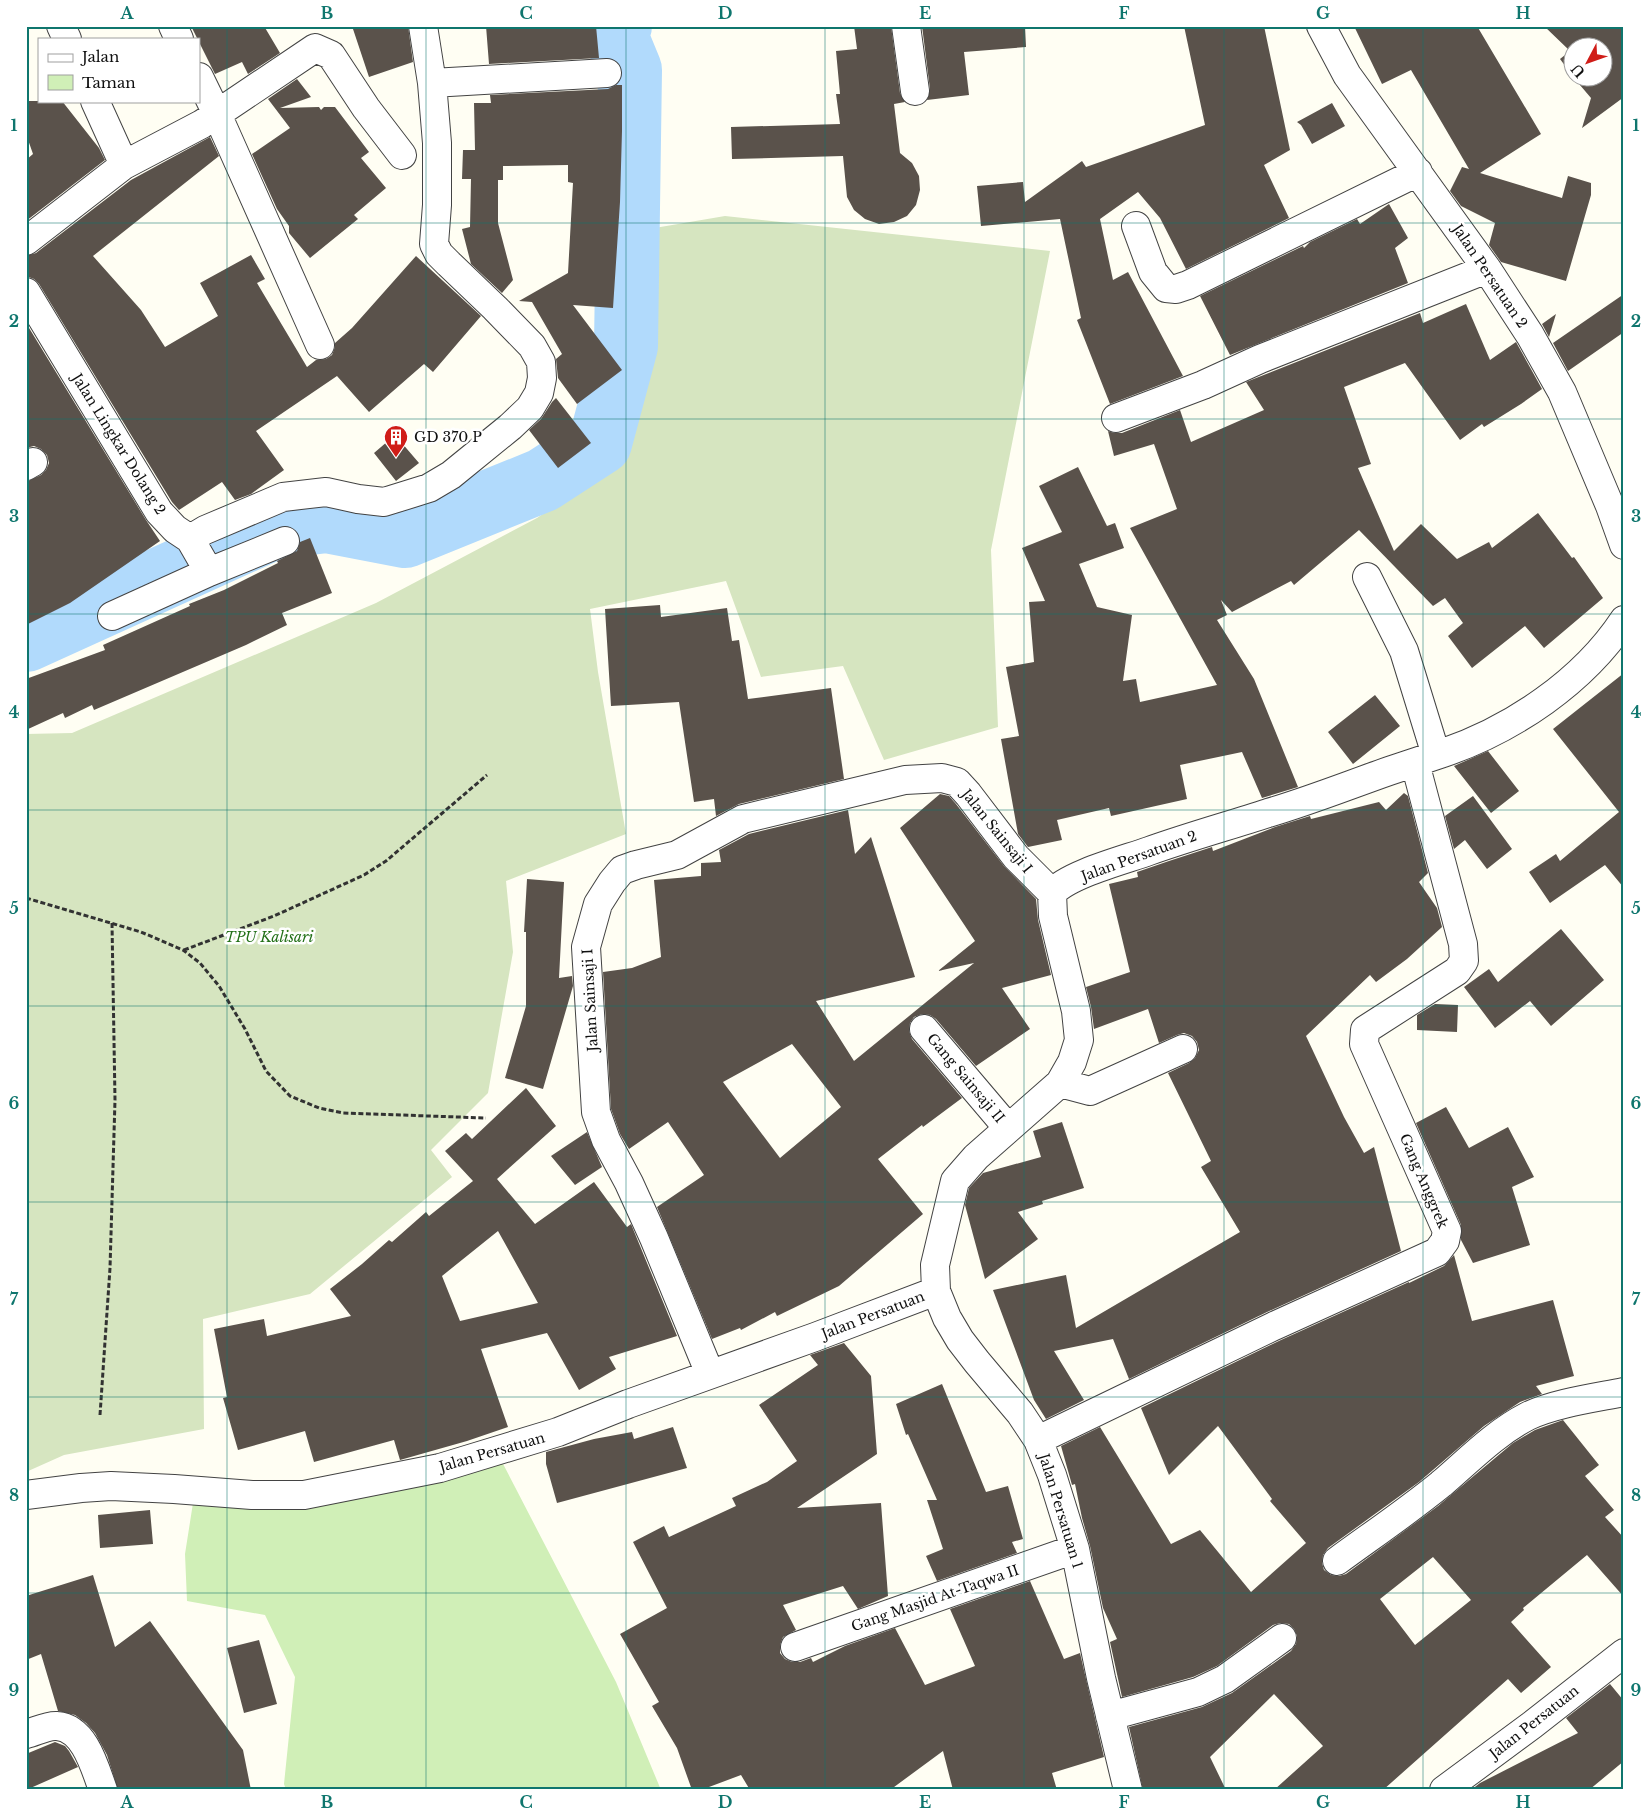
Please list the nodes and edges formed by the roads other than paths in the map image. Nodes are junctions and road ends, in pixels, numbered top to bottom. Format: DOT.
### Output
graph roads {
  1 [pos="61,26"];
  2 [pos="173,26"];
  3 [pos="423,26"];
  4 [pos="906,26"];
  5 [pos="1321,26"];
  6 [pos="67,38"];
  7 [pos="179,38"];
  8 [pos="607,73"];
  9 [pos="200,79"];
  10 [pos="432,83"];
  11 [pos="915,91"];
  12 [pos="95,102"];
  13 [pos="217,114"];
  14 [pos="402,155"];
  15 [pos="124,165"];
  16 [pos="1418,172"];
  17 [pos="1136,226"];
  18 [pos="26,241"];
  19 [pos="1487,268"];
  20 [pos="26,292"];
  21 [pos="320,345"];
  22 [pos="1116,418"];
  23 [pos="285,541"];
  24 [pos="1624,545"];
  25 [pos="200,556"];
  26 [pos="1367,577"];
  27 [pos="112,616"];
  28 [pos="1624,620"];
  29 [pos="1425,759"];
  30 [pos="1052,893"];
  31 [pos="924,1029"];
  32 [pos="1183,1049"];
  33 [pos="1060,1084"];
  34 [pos="1008,1128"];
  35 [pos="936,1291"];
  36 [pos="710,1374"];
  37 [pos="1624,1392"];
  38 [pos="1038,1440"];
  39 [pos="26,1495"];
  40 [pos="1075,1549"];
  41 [pos="1337,1561"];
  42 [pos="1282,1638"];
  43 [pos="795,1647"];
  44 [pos="1624,1653"];
  45 [pos="1110,1716"];
  46 [pos="26,1734"];
  47 [pos="103,1790"];
  48 [pos="1128,1790"];
  49 [pos="1444,1790"];
  1 -- 6 [label="street"];
  2 -- 7 [label="street"];
  3 -- 10 [label="street"];
  4 -- 11 [label="street"];
  5 -- 16 [label="street, Jalan Persatuan 2"];
  8 -- 10 [label="street"];
  9 -- 13 [label="street"];
  10 -- 25 [label="street"];
  12 -- 15 [label="street"];
  13 -- 14 [label="street"];
  13 -- 15 [label="street"];
  13 -- 21 [label="street"];
  15 -- 18 [label="street"];
  16 -- 17 [label="street"];
  16 -- 19 [label="street, Jalan Persatuan 2"];
  19 -- 22 [label="street"];
  19 -- 24 [label="street, Jalan Persatuan 2"];
  20 -- 25 [label="street, Jalan Lingkar Dolang 2"];
  23 -- 25 [label="street"];
  25 -- 27 [label="street"];
  26 -- 29 [label="street"];
  28 -- 29 [label="street, Jalan Persatuan 2"];
  29 -- 30 [label="street, Jalan Persatuan 2"];
  29 -- 38 [label="street, Gang Anggrek"];
  30 -- 33 [label="street"];
  30 -- 36 [label="street, Jalan Sainsaji I"];
  31 -- 34 [label="street, Gang Sainsaji II"];
  32 -- 33 [label="street"];
  33 -- 34 [label="street"];
  34 -- 35 [label="street"];
  35 -- 36 [label="street, Jalan Persatuan"];
  35 -- 38 [label="street, Jalan Persatuan 1"];
  36 -- 39 [label="street, Jalan Persatuan"];
  37 -- 41 [label="street"];
  38 -- 40 [label="street, Jalan Persatuan 1"];
  40 -- 43 [label="street, Gang Masjid At-Taqwa II"];
  40 -- 45 [label="street, Jalan Persatuan 1"];
  42 -- 45 [label="street"];
  44 -- 49 [label="street, Jalan Persatuan"];
  45 -- 48 [label="street, Jalan Persatuan 1"];
  46 -- 47 [label="street"];
}
